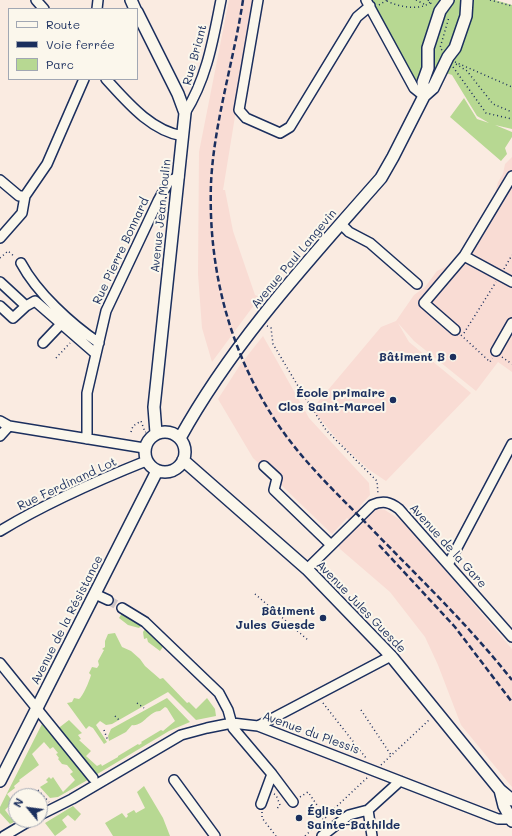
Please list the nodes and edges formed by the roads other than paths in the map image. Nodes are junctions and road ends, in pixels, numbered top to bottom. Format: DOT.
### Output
graph roads {
  1 [pos="36,0"];
  2 [pos="221,0"];
  3 [pos="258,0"];
  4 [pos="448,0"];
  5 [pos="466,0"];
  6 [pos="368,3"];
  7 [pos="43,8"];
  8 [pos="138,14"];
  9 [pos="84,80"];
  10 [pos="107,80"];
  11 [pos="424,96"];
  12 [pos="186,113"];
  13 [pos="183,136"];
  14 [pos="512,176"];
  15 [pos="179,177"];
  16 [pos="0,180"];
  17 [pos="25,196"];
  18 [pos="341,224"];
  19 [pos="0,238"];
  20 [pos="464,256"];
  21 [pos="21,263"];
  22 [pos="0,282"];
  23 [pos="512,282"];
  24 [pos="417,284"];
  25 [pos="0,306"];
  26 [pos="26,306"];
  27 [pos="62,323"];
  28 [pos="512,323"];
  29 [pos="458,333"];
  30 [pos="43,343"];
  31 [pos="99,343"];
  32 [pos="96,354"];
  33 [pos="499,354"];
  34 [pos="0,421"];
  35 [pos="9,426"];
  36 [pos="155,429"];
  37 [pos="0,436"];
  38 [pos="87,438"];
  39 [pos="180,438"];
  40 [pos="512,444"];
  41 [pos="144,448"];
  42 [pos="146,460"];
  43 [pos="183,460"];
  44 [pos="264,466"];
  45 [pos="157,471"];
  46 [pos="0,532"];
  47 [pos="331,545"];
  48 [pos="449,563"];
  49 [pos="307,569"];
  50 [pos="95,594"];
  51 [pos="108,600"];
  52 [pos="122,608"];
  53 [pos="512,637"];
  54 [pos="391,656"];
  55 [pos="0,664"];
  56 [pos="37,708"];
  57 [pos="232,723"];
  58 [pos="258,726"];
  59 [pos="272,774"];
  60 [pos="1,777"];
  61 [pos="92,778"];
  62 [pos="174,780"];
  63 [pos="400,781"];
  64 [pos="500,790"];
  65 [pos="512,800"];
  66 [pos="293,802"];
  67 [pos="261,804"];
  68 [pos="368,810"];
  69 [pos="48,811"];
  70 [pos="511,820"];
  71 [pos="18,828"];
  72 [pos="214,835"];
  73 [pos="4,836"];
  74 [pos="322,836"];
  75 [pos="372,836"];
  1 -- 7 [label="street"];
  2 -- 12 [label="street, Rue Briant"];
  3 -- 6 [label="street"];
  4 -- 11 [label="main road, Avenue Paul Langevin"];
  5 -- 11 [label="main road, Avenue Paul Langevin"];
  6 -- 11 [label="street"];
  8 -- 12 [label="main road"];
  9 -- 17 [label="street"];
  10 -- 13 [label="street"];
  11 -- 18 [label="main road, Avenue Paul Langevin"];
  12 -- 13 [label="main road, Avenue Jean Moulin"];
  13 -- 15 [label="main road, Avenue Jean Moulin"];
  14 -- 20 [label="street"];
  15 -- 31 [label="street, Rue Pierre Bonnard"];
  15 -- 36 [label="main road, Avenue Jean Moulin"];
  16 -- 17 [label="street"];
  17 -- 19 [label="street"];
  18 -- 24 [label="street"];
  18 -- 39 [label="main road, Avenue Paul Langevin"];
  20 -- 23 [label="street"];
  20 -- 29 [label="street"];
  21 -- 31 [label="street"];
  22 -- 26 [label="street"];
  25 -- 26 [label="street"];
  26 -- 27 [label="street"];
  27 -- 30 [label="street"];
  27 -- 32 [label="street"];
  28 -- 33 [label="street"];
  31 -- 32 [label="street, Rue Pierre Bonnard"];
  32 -- 38 [label="street, Rue Pierre Bonnard"];
  34 -- 35 [label="street"];
  35 -- 37 [label="street"];
  35 -- 38 [label="street"];
  36 -- 39 [label="main road"];
  36 -- 41 [label="main road"];
  38 -- 41 [label="street"];
  39 -- 43 [label="main road"];
  40 -- 48 [label="street"];
  41 -- 42 [label="main road"];
  42 -- 45 [label="main road"];
  42 -- 46 [label="street, Rue Ferdinand Lot"];
  43 -- 45 [label="main road"];
  43 -- 49 [label="main road, Avenue Jules Guesde"];
  44 -- 47 [label="street"];
  45 -- 50 [label="main road, Avenue de la Résistance"];
  47 -- 48 [label="street, Avenue de la Gare"];
  47 -- 49 [label="street"];
  48 -- 53 [label="street, Avenue de la Gare"];
  49 -- 54 [label="main road, Avenue Jules Guesde"];
  50 -- 51 [label="street"];
  50 -- 56 [label="main road, Avenue de la Résistance"];
  52 -- 57 [label="street"];
  54 -- 58 [label="street"];
  54 -- 64 [label="main road, Avenue Jules Guesde"];
  55 -- 56 [label="street"];
  56 -- 60 [label="main road, Avenue de la Résistance"];
  56 -- 61 [label="street"];
  57 -- 58 [label="street, Avenue du Plessis"];
  57 -- 59 [label="street"];
  57 -- 69 [label="street, Avenue du Plessis"];
  58 -- 63 [label="street, Avenue du Plessis"];
  59 -- 66 [label="street"];
  59 -- 67 [label="street"];
  62 -- 72 [label="street"];
  63 -- 68 [label="street"];
  63 -- 70 [label="street, Avenue du Plessis"];
  64 -- 65 [label="main road, Avenue Jules Guesde"];
  64 -- 70 [label="main road, Avenue Jules Guesde"];
  68 -- 74 [label="street"];
  68 -- 75 [label="street"];
  71 -- 73 [label="street"];
}
